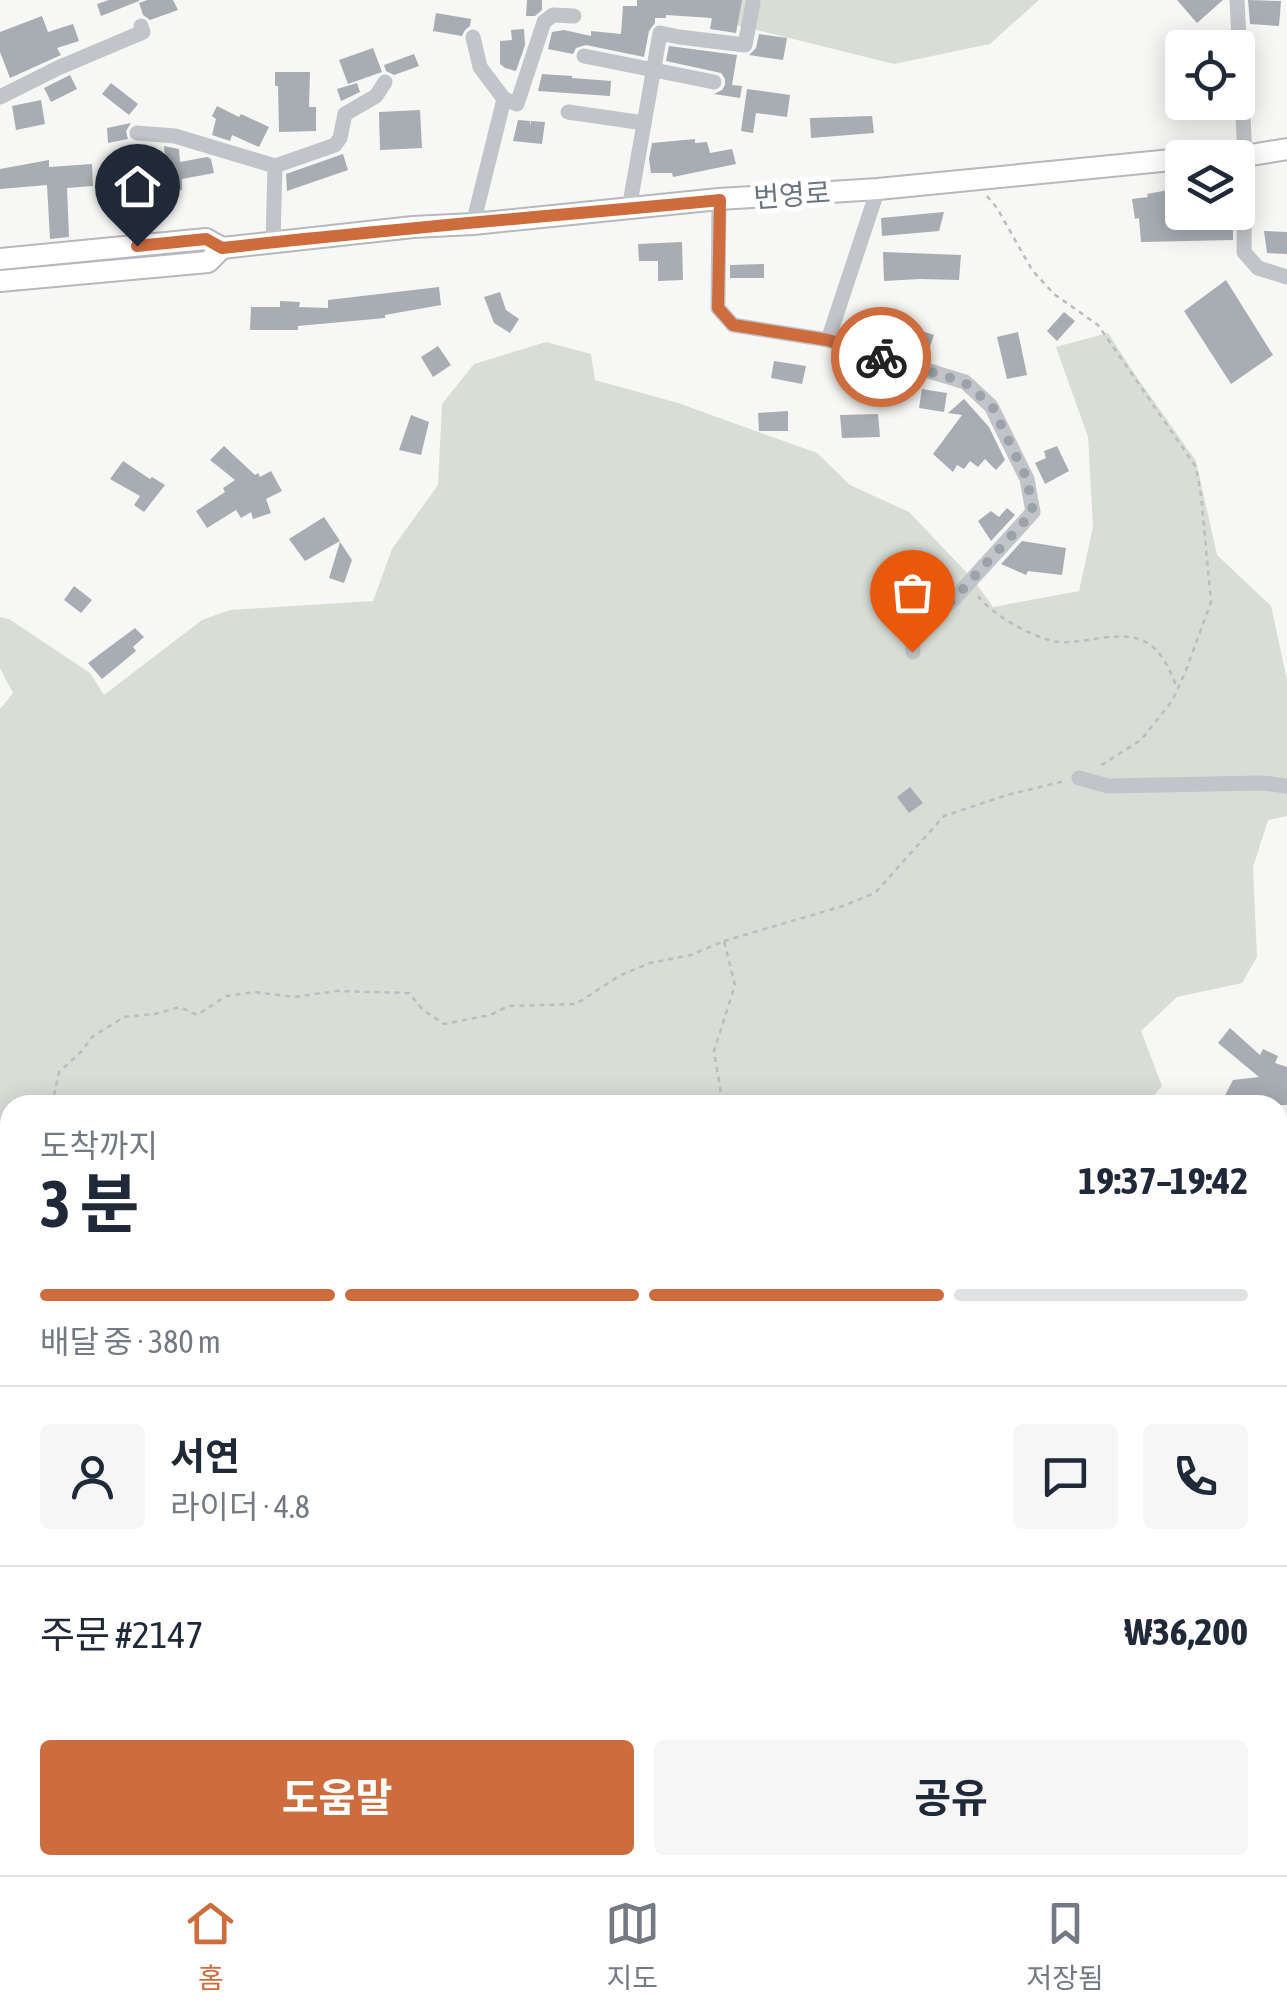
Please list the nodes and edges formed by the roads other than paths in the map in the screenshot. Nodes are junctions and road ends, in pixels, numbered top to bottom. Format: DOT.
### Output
graph roads {
  1 [pos="1237,0"];
  2 [pos="754,4"];
  3 [pos="574,16"];
  4 [pos="141,26"];
  5 [pos="473,37"];
  6 [pos="584,56"];
  7 [pos="654,68"];
  8 [pos="385,82"];
  9 [pos="714,82"];
  10 [pos="0,98"];
  11 [pos="504,99"];
  12 [pos="568,112"];
  13 [pos="644,123"];
  14 [pos="137,133"];
  15 [pos="1244,140"];
  16 [pos="1287,149"];
  17 [pos="1255,154"];
  18 [pos="1165,160"];
  19 [pos="275,166"];
  20 [pos="878,189"];
  21 [pos="720,200"];
  22 [pos="629,209"];
  23 [pos="473,224"];
  24 [pos="1244,230"];
  25 [pos="273,242"];
  26 [pos="222,248"];
  27 [pos="0,259"];
  28 [pos="1287,277"];
  29 [pos="0,281"];
  30 [pos="828,340"];
  31 [pos="912,652"];
  32 [pos="1079,778"];
  33 [pos="1287,786"];
  1 -- 15 [label="street"];
  2 -- 7 [label="street"];
  3 -- 11 [label="street"];
  4 -- 10 [label="street"];
  5 -- 11 [label="street"];
  6 -- 7 [label="street"];
  7 -- 9 [label="street"];
  7 -- 13 [label="street"];
  8 -- 19 [label="street"];
  11 -- 23 [label="street"];
  12 -- 13 [label="street"];
  13 -- 22 [label="street"];
  14 -- 19 [label="street"];
  16 -- 17 [label="main road"];
  18 -- 20 [label="main road, 번영로"];
  19 -- 25 [label="street"];
  20 -- 21 [label="main road, 번영로"];
  20 -- 30 [label="street"];
  21 -- 22 [label="main road, 번영로"];
  21 -- 30 [label="street"];
  22 -- 23 [label="main road, 번영로"];
  23 -- 25 [label="main road, 번영로"];
  24 -- 28 [label="street"];
  25 -- 26 [label="main road, 번영로"];
  26 -- 27 [label="main road, 번영로"];
  26 -- 29 [label="main road, 번영로"];
  30 -- 31 [label="street"];
  32 -- 33 [label="street"];
}
